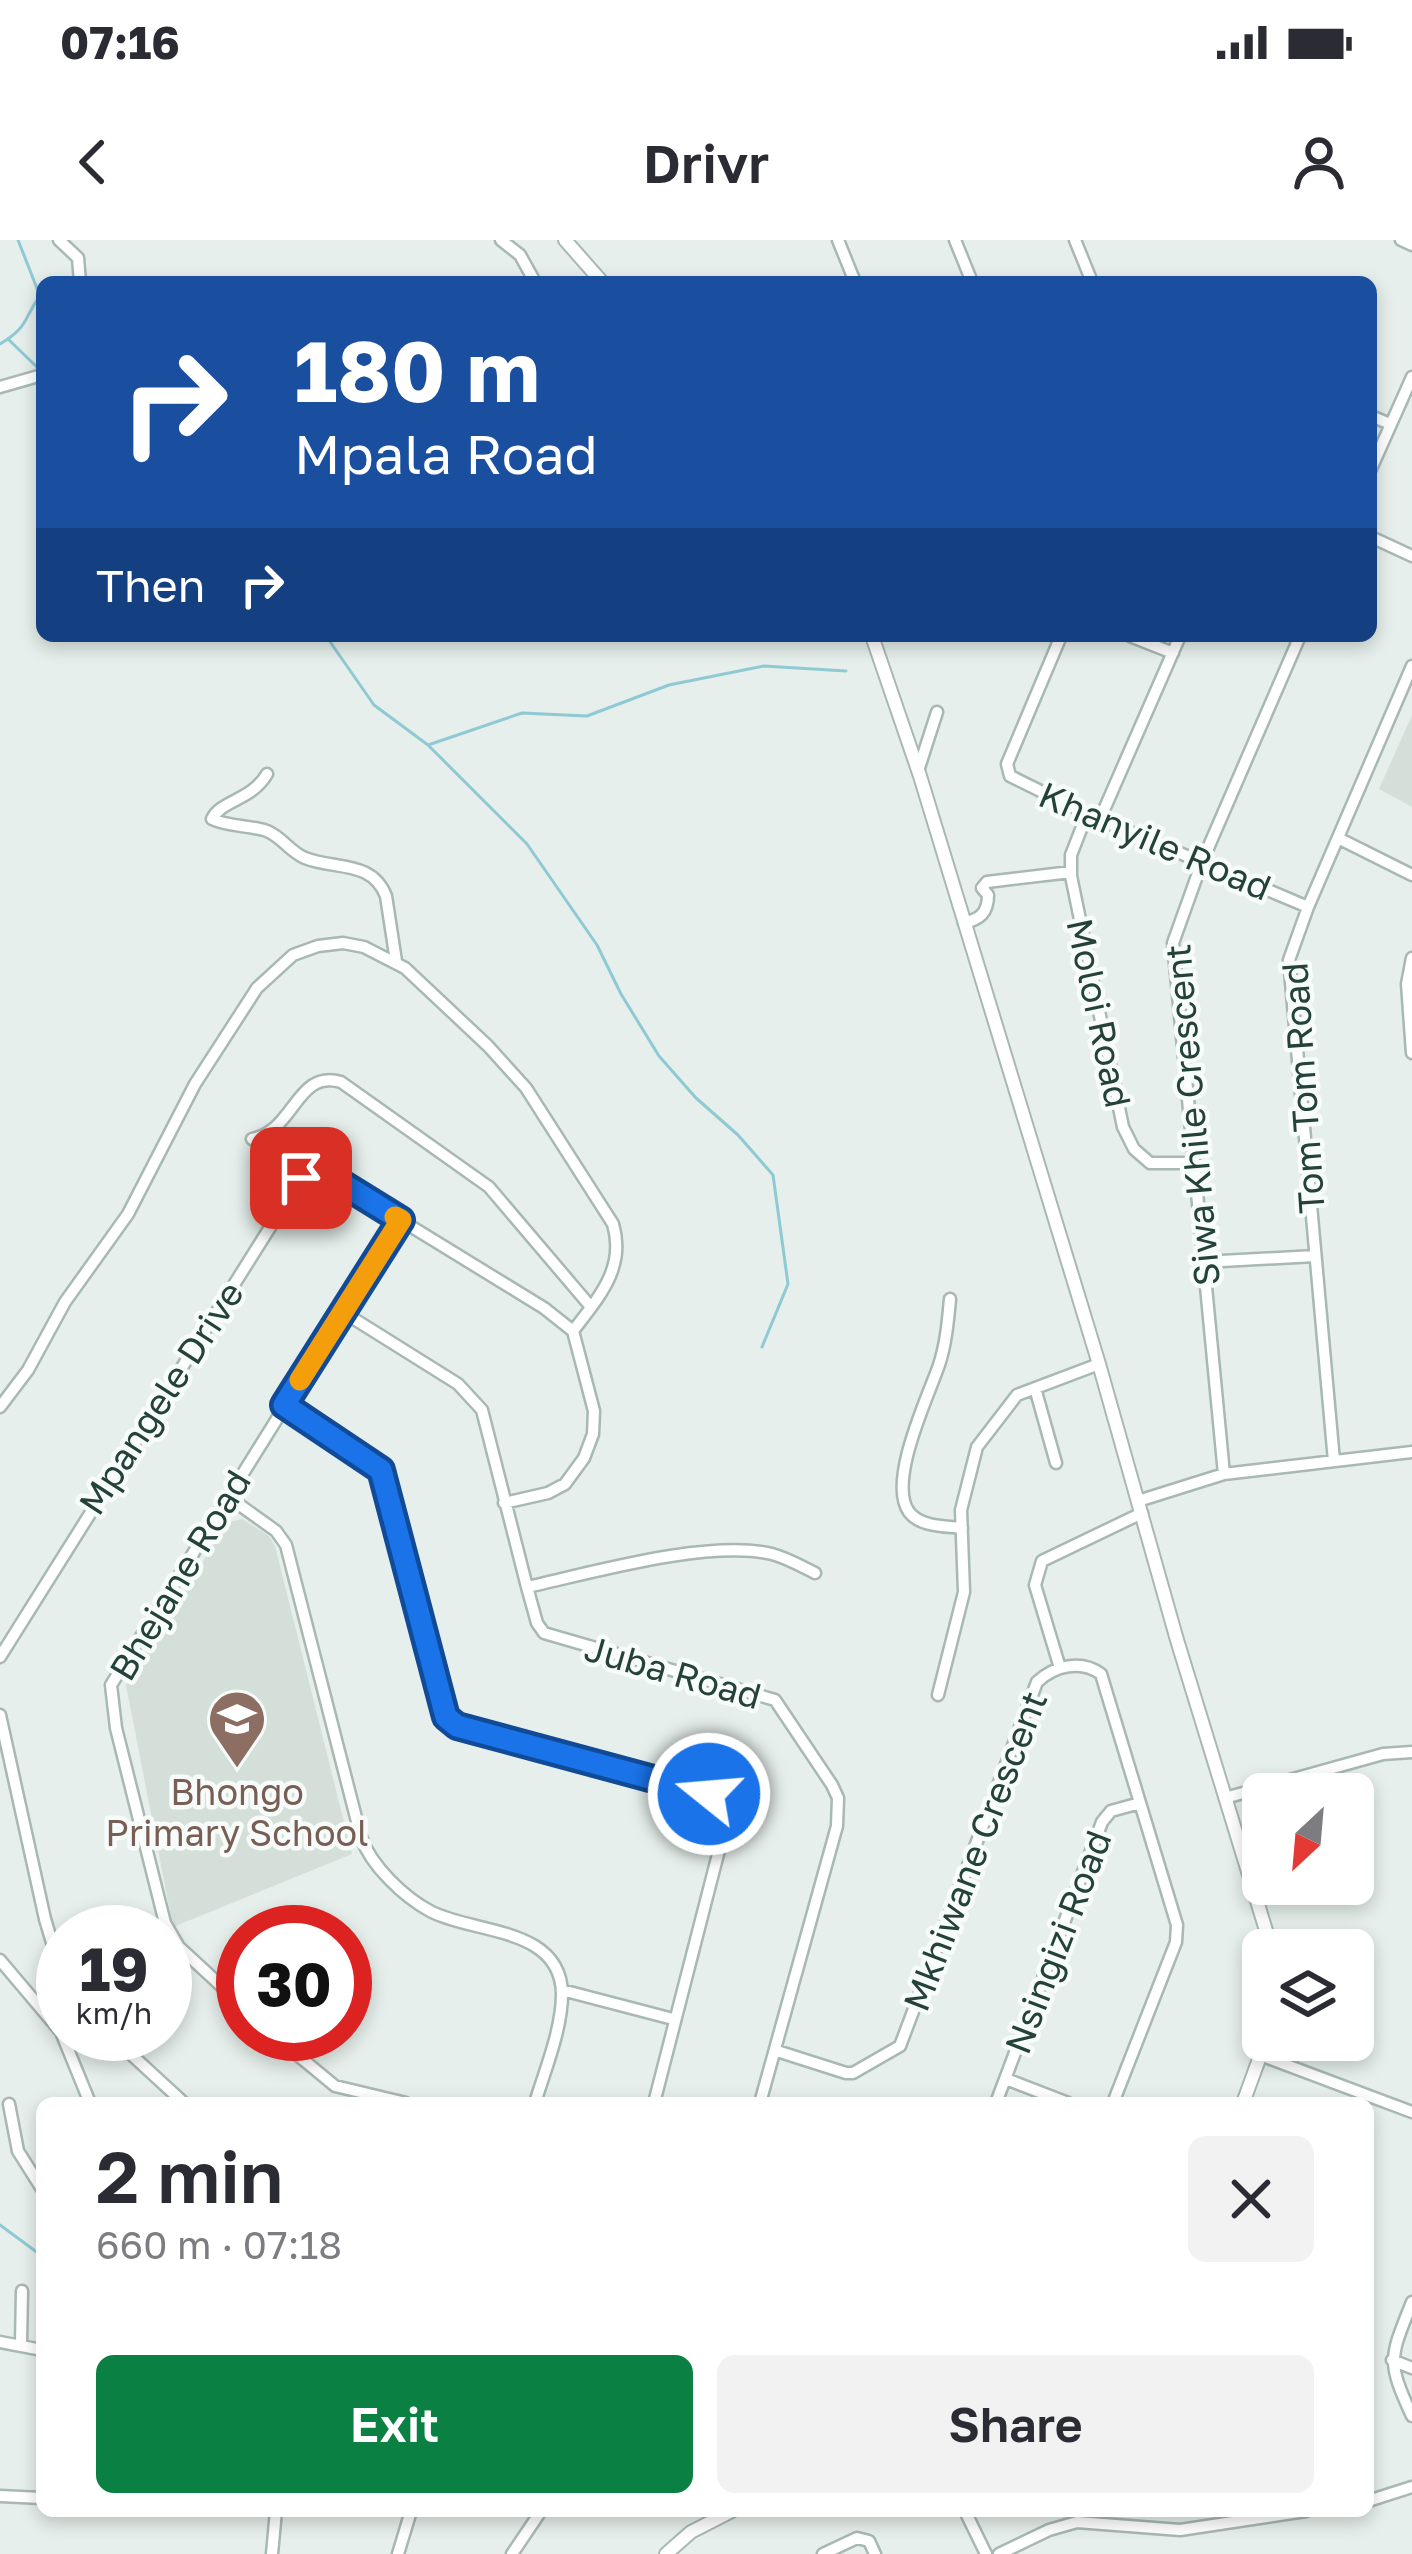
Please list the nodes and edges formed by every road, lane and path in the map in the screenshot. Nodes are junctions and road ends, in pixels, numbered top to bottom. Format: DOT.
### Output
graph roads {
  1 [pos="59,240"];
  2 [pos="501,240"];
  3 [pos="565,240"];
  4 [pos="838,240"];
  5 [pos="955,240"];
  6 [pos="1401,240"];
  7 [pos="1079,241"];
  8 [pos="1412,245"];
  9 [pos="80,276"];
  10 [pos="532,276"];
  11 [pos="597,276"];
  12 [pos="853,276"];
  13 [pos="970,276"];
  14 [pos="1090,276"];
  15 [pos="36,377"];
  16 [pos="1412,377"];
  17 [pos="0,387"];
  18 [pos="1377,419"];
  19 [pos="1390,424"];
  20 [pos="1377,455"];
  21 [pos="1377,540"];
  22 [pos="1412,556"];
  23 [pos="874,642"];
  24 [pos="1059,642"];
  25 [pos="1145,642"];
  26 [pos="1178,642"];
  27 [pos="1297,642"];
  28 [pos="1173,653"];
  29 [pos="1412,667"];
  30 [pos="938,712"];
  31 [pos="918,771"];
  32 [pos="268,774"];
  33 [pos="1087,814"];
  34 [pos="1100,819"];
  35 [pos="1338,838"];
  36 [pos="1202,862"];
  37 [pos="1071,872"];
  38 [pos="1412,875"];
  39 [pos="1308,908"];
  40 [pos="964,923"];
  41 [pos="1412,958"];
  42 [pos="396,961"];
  43 [pos="1412,1053"];
  44 [pos="252,1139"];
  45 [pos="1192,1163"];
  46 [pos="401,1220"];
  47 [pos="1315,1256"];
  48 [pos="1203,1262"];
  49 [pos="950,1299"];
  50 [pos="591,1307"];
  51 [pos="343,1312"];
  52 [pos="572,1331"];
  53 [pos="1099,1364"];
  54 [pos="1035,1388"];
  55 [pos="284,1405"];
  56 [pos="0,1407"];
  57 [pos="1412,1453"];
  58 [pos="1334,1461"];
  59 [pos="1056,1463"];
  60 [pos="1224,1474"];
  61 [pos="227,1496"];
  62 [pos="504,1503"];
  63 [pos="1140,1507"];
  64 [pos="962,1528"];
  65 [pos="815,1574"];
  66 [pos="527,1587"];
  67 [pos="0,1657"];
  68 [pos="1060,1668"];
  69 [pos="938,1695"];
  70 [pos="0,1715"];
  71 [pos="1412,1752"];
  72 [pos="1225,1798"];
  73 [pos="1140,1803"];
  74 [pos="42,1905"];
  75 [pos="1266,1929"];
  76 [pos="0,1960"];
  77 [pos="216,1981"];
  78 [pos="562,1990"];
  79 [pos="673,2019"];
  80 [pos="777,2051"];
  81 [pos="138,2061"];
  82 [pos="304,2061"];
  83 [pos="1258,2061"];
  84 [pos="1276,2061"];
  85 [pos="1006,2079"];
  86 [pos="88,2097"];
  87 [pos="177,2097"];
  88 [pos="381,2097"];
  89 [pos="536,2097"];
  90 [pos="655,2097"];
  91 [pos="762,2097"];
  92 [pos="998,2097"];
  93 [pos="1052,2097"];
  94 [pos="1115,2097"];
  95 [pos="1245,2097"];
  96 [pos="9,2104"];
  97 [pos="1412,2111"];
  98 [pos="36,2179"];
  99 [pos="22,2291"];
  100 [pos="1412,2302"];
  101 [pos="0,2342"];
  102 [pos="21,2344"];
  103 [pos="36,2348"];
  104 [pos="1392,2360"];
  105 [pos="1412,2368"];
  106 [pos="1412,2416"];
  107 [pos="1412,2487"];
  108 [pos="0,2496"];
  109 [pos="36,2498"];
  110 [pos="1374,2498"];
  111 [pos="275,2517"];
  112 [pos="409,2517"];
  113 [pos="537,2517"];
  114 [pos="720,2517"];
  115 [pos="968,2517"];
  116 [pos="1089,2517"];
  117 [pos="1270,2517"];
  118 [pos="272,2554"];
  119 [pos="398,2554"];
  120 [pos="512,2554"];
  121 [pos="666,2554"];
  122 [pos="823,2554"];
  123 [pos="875,2554"];
  124 [pos="986,2554"];
  125 [pos="999,2554"];
  1 -- 9 [label="street"];
  2 -- 10 [label="street"];
  3 -- 11 [label="street"];
  4 -- 12 [label="street"];
  5 -- 13 [label="street"];
  6 -- 8 [label="street"];
  7 -- 14 [label="street"];
  15 -- 17 [label="street"];
  16 -- 19 [label="street"];
  18 -- 19 [label="street"];
  19 -- 20 [label="street"];
  21 -- 22 [label="street"];
  23 -- 31 [label="street"];
  24 -- 33 [label="street, Khanyile Road"];
  25 -- 28 [label="street"];
  26 -- 28 [label="street"];
  27 -- 36 [label="street, Siwa Khile Crescent"];
  28 -- 34 [label="street"];
  29 -- 35 [label="street, Tom Tom Road"];
  30 -- 31 [label="street"];
  31 -- 40 [label="street"];
  32 -- 42 [label="street"];
  33 -- 34 [label="street, Khanyile Road"];
  33 -- 37 [label="street, Moloi Road"];
  34 -- 36 [label="street, Khanyile Road"];
  35 -- 38 [label="street"];
  35 -- 39 [label="street, Tom Tom Road"];
  36 -- 39 [label="street, Khanyile Road"];
  36 -- 45 [label="street, Siwa Khile Crescent"];
  37 -- 40 [label="street"];
  37 -- 45 [label="street, Moloi Road"];
  39 -- 47 [label="street, Tom Tom Road"];
  40 -- 53 [label="street"];
  41 -- 43 [label="street"];
  42 -- 50 [label="street"];
  42 -- 56 [label="street"];
  44 -- 50 [label="street"];
  45 -- 48 [label="street, Siwa Khile Crescent"];
  46 -- 51 [label="street, Bhejane Road"];
  46 -- 52 [label="street, Mpangele Drive"];
  46 -- 67 [label="street, Mpangele Drive"];
  47 -- 48 [label="street"];
  47 -- 58 [label="street, Tom Tom Road"];
  48 -- 60 [label="street, Siwa Khile Crescent"];
  49 -- 64 [label="street"];
  50 -- 52 [label="street"];
  51 -- 55 [label="street, Bhejane Road"];
  51 -- 62 [label="street, Juba Road"];
  52 -- 62 [label="street"];
  53 -- 54 [label="street"];
  53 -- 63 [label="street"];
  54 -- 59 [label="street"];
  54 -- 64 [label="street"];
  55 -- 61 [label="street, Bhejane Road"];
  55 -- 79 [label="street"];
  57 -- 58 [label="street"];
  58 -- 60 [label="street"];
  60 -- 63 [label="street"];
  61 -- 77 [label="street, Bhejane Road"];
  61 -- 78 [label="street"];
  62 -- 66 [label="street, Juba Road"];
  63 -- 68 [label="street"];
  63 -- 72 [label="street"];
  64 -- 69 [label="street"];
  65 -- 66 [label="street"];
  66 -- 80 [label="street, Juba Road"];
  68 -- 73 [label="street, Mkhiwane Crescent"];
  68 -- 80 [label="street, Mkhiwane Crescent"];
  70 -- 74 [label="street"];
  71 -- 72 [label="street"];
  72 -- 75 [label="street"];
  73 -- 85 [label="street, Nsingizi Road"];
  73 -- 94 [label="street, Mkhiwane Crescent"];
  76 -- 86 [label="street"];
  78 -- 79 [label="street"];
  78 -- 89 [label="street"];
  79 -- 90 [label="street"];
  80 -- 91 [label="street, Juba Road"];
  81 -- 87 [label="street"];
  82 -- 88 [label="street"];
  83 -- 95 [label="street"];
  84 -- 97 [label="street"];
  85 -- 92 [label="street, Nsingizi Road"];
  85 -- 93 [label="street"];
  96 -- 98 [label="street"];
  99 -- 102 [label="street"];
  100 -- 104 [label="street"];
  101 -- 102 [label="street"];
  102 -- 103 [label="street"];
  104 -- 105 [label="street"];
  104 -- 106 [label="street"];
  107 -- 110 [label="street"];
  108 -- 109 [label="street"];
  111 -- 118 [label="street"];
  112 -- 119 [label="street"];
  113 -- 120 [label="street"];
  114 -- 121 [label="street"];
  115 -- 124 [label="street"];
  116 -- 117 [label="street"];
  116 -- 125 [label="street"];
  122 -- 123 [label="street"];
}
